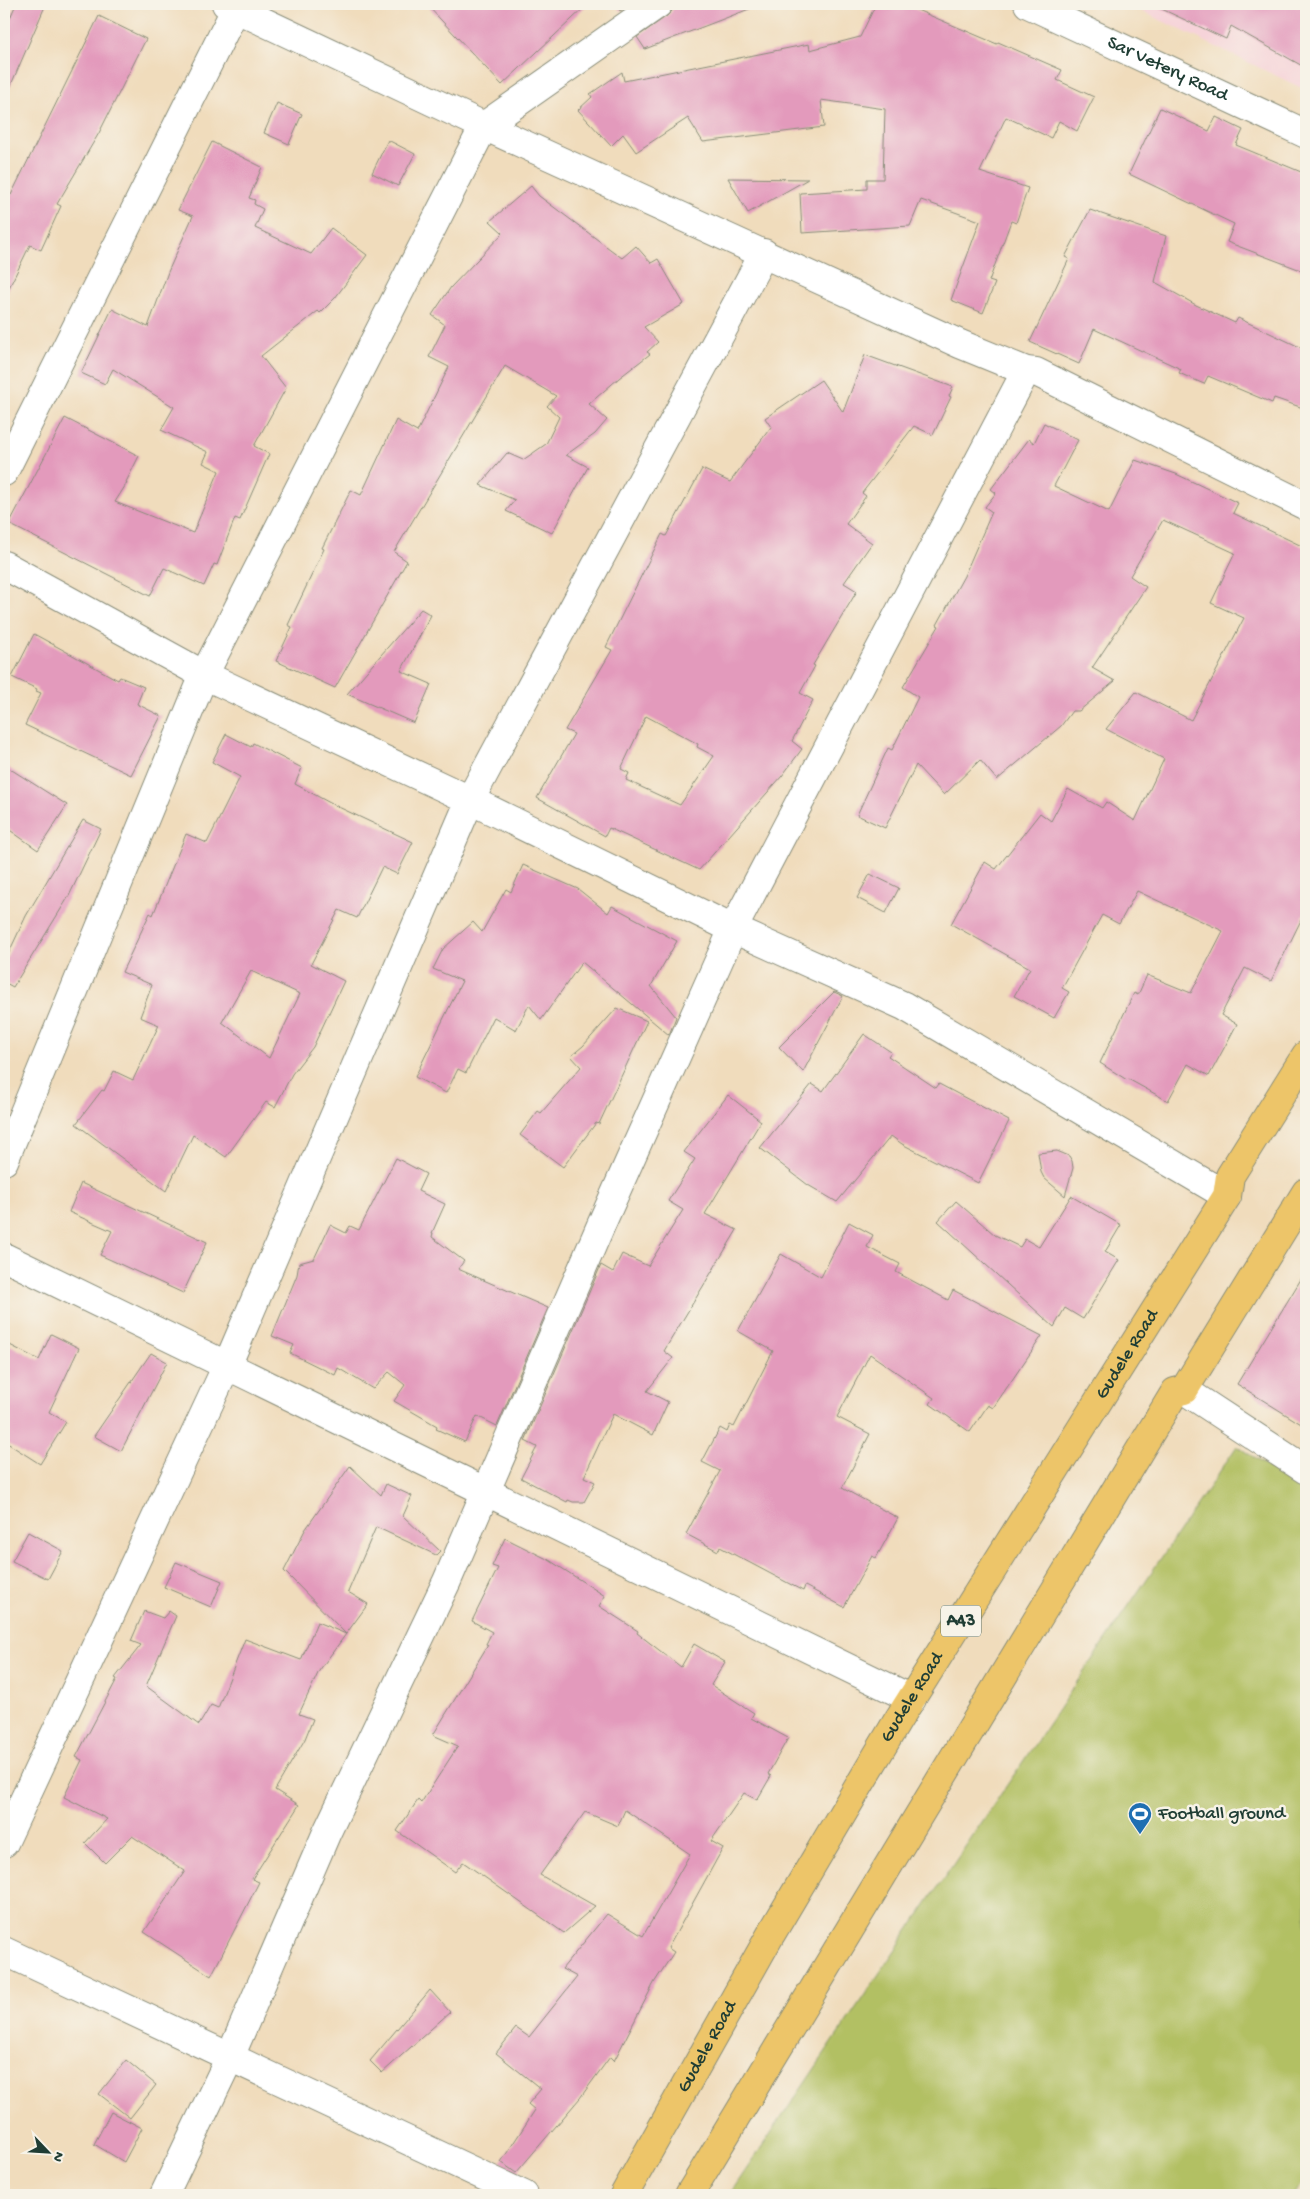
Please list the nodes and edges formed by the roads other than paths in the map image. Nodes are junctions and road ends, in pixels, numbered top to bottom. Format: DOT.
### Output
graph roads {
  1 [pos="658,4"];
  2 [pos="1028,4"];
  3 [pos="231,6"];
  4 [pos="484,126"];
  5 [pos="1306,134"];
  6 [pos="764,253"];
  7 [pos="1026,371"];
  8 [pos="4,472"];
  9 [pos="1306,506"];
  10 [pos="4,565"];
  11 [pos="204,675"];
  12 [pos="470,800"];
  13 [pos="733,929"];
  14 [pos="1306,1055"];
  15 [pos="4,1161"];
  16 [pos="1306,1192"];
  17 [pos="1227,1196"];
  18 [pos="4,1257"];
  19 [pos="226,1366"];
  20 [pos="1184,1390"];
  21 [pos="1306,1470"];
  22 [pos="486,1492"];
  23 [pos="912,1699"];
  24 [pos="4,1843"];
  25 [pos="4,1950"];
  26 [pos="230,2057"];
  27 [pos="164,2195"];
  28 [pos="524,2195"];
  29 [pos="624,2195"];
  30 [pos="689,2195"];
  1 -- 4 [label="street"];
  2 -- 5 [label="street, Sar Vetery Road"];
  3 -- 4 [label="street"];
  3 -- 8 [label="street"];
  4 -- 6 [label="street"];
  4 -- 11 [label="street"];
  6 -- 7 [label="street"];
  6 -- 12 [label="street"];
  7 -- 9 [label="street"];
  7 -- 13 [label="street"];
  10 -- 11 [label="street"];
  11 -- 12 [label="street"];
  11 -- 15 [label="street"];
  12 -- 13 [label="street"];
  12 -- 19 [label="street"];
  13 -- 17 [label="street"];
  13 -- 22 [label="street"];
  14 -- 17 [label="highway, Gudele Road / A43"];
  16 -- 20 [label="highway"];
  17 -- 23 [label="highway, Gudele Road / A43"];
  18 -- 19 [label="street"];
  19 -- 22 [label="street"];
  19 -- 24 [label="street"];
  20 -- 21 [label="street"];
  20 -- 30 [label="highway"];
  22 -- 23 [label="street"];
  22 -- 26 [label="street"];
  23 -- 29 [label="highway, Gudele Road / A43"];
  25 -- 26 [label="street"];
  26 -- 27 [label="street"];
  26 -- 28 [label="street"];
}
